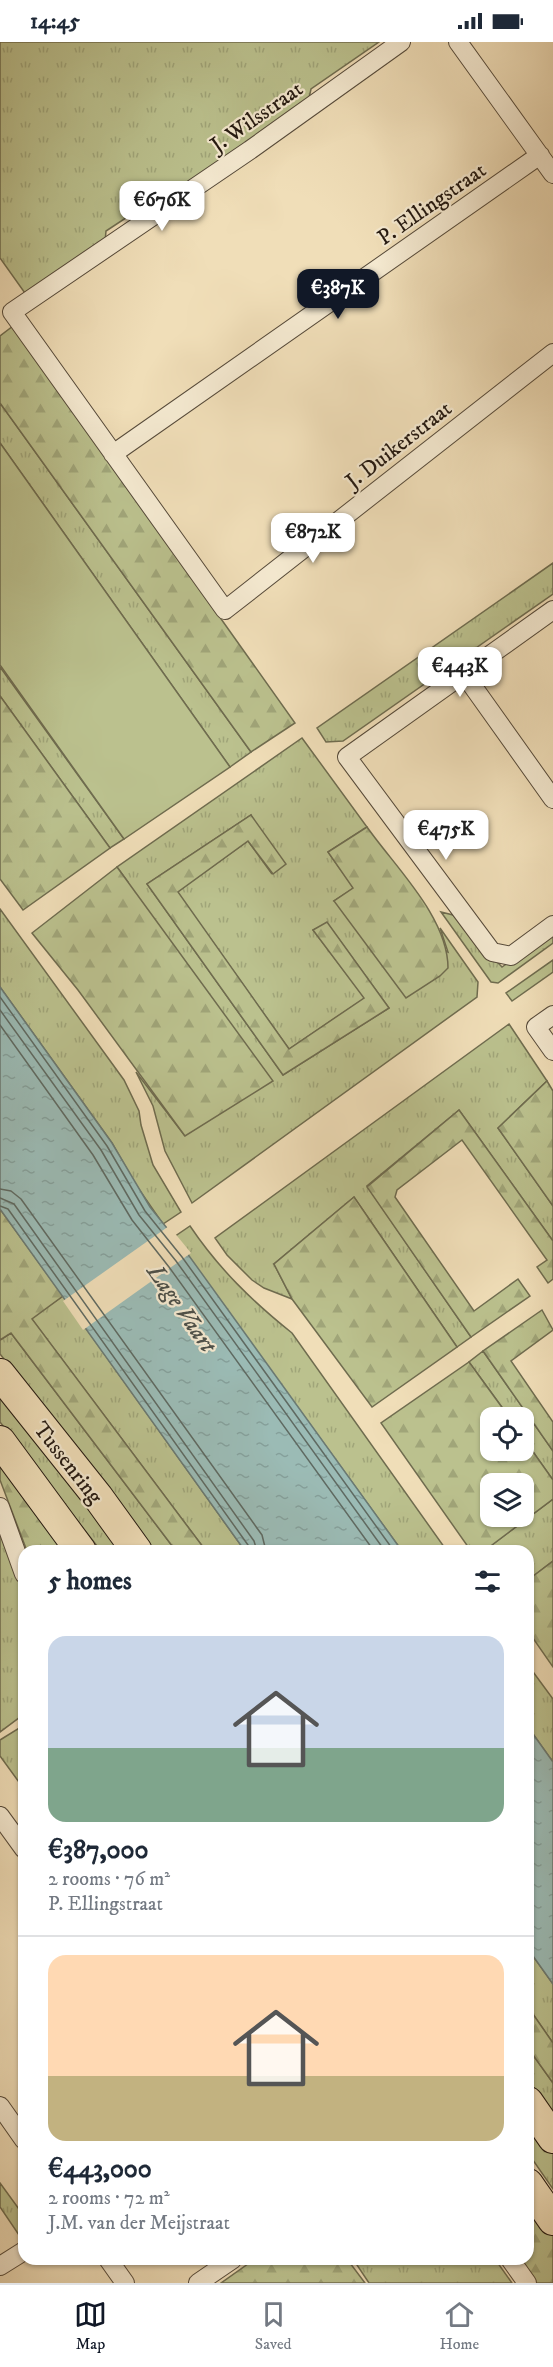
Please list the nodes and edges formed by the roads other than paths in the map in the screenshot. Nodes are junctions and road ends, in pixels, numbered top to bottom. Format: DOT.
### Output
graph roads {
  1 [pos="401,42"];
  2 [pos="458,42"];
  3 [pos="540,155"];
  4 [pos="553,174"];
  5 [pos="553,353"];
  6 [pos="113,454"];
  7 [pos="553,610"];
  8 [pos="464,674"];
  9 [pos="553,799"];
  10 [pos="553,925"];
  11 [pos="553,1015"];
  12 [pos="553,1051"];
  13 [pos="0,1374"];
  14 [pos="0,1441"];
  15 [pos="0,1507"];
  16 [pos="77,1545"];
  17 [pos="132,1545"];
  18 [pos="18,1557"];
  19 [pos="0,1816"];
  20 [pos="18,1841"];
  21 [pos="0,2106"];
  22 [pos="534,2111"];
  23 [pos="18,2132"];
  24 [pos="553,2138"];
  25 [pos="534,2193"];
  26 [pos="553,2220"];
  27 [pos="18,2254"];
  28 [pos="0,2265"];
  29 [pos="112,2265"];
  30 [pos="224,2265"];
  31 [pos="514,2265"];
  32 [pos="125,2283"];
  33 [pos="198,2283"];
  34 [pos="527,2283"];
  1 -- 6 [label="street, J. Wilsstraat"];
  2 -- 3 [label="street"];
  3 -- 4 [label="street"];
  3 -- 6 [label="street, P. Ellingstraat"];
  5 -- 6 [label="street, J. Duikerstraat"];
  7 -- 8 [label="street"];
  8 -- 9 [label="street"];
  8 -- 10 [label="street"];
  11 -- 12 [label="street"];
  13 -- 17 [label="highway, Tussenring"];
  14 -- 16 [label="highway, Tussenring"];
  15 -- 18 [label="street"];
  19 -- 20 [label="street"];
  21 -- 23 [label="street"];
  22 -- 24 [label="highway"];
  25 -- 26 [label="highway"];
  27 -- 28 [label="street"];
  29 -- 32 [label="street"];
  30 -- 33 [label="street"];
  31 -- 34 [label="street"];
}
